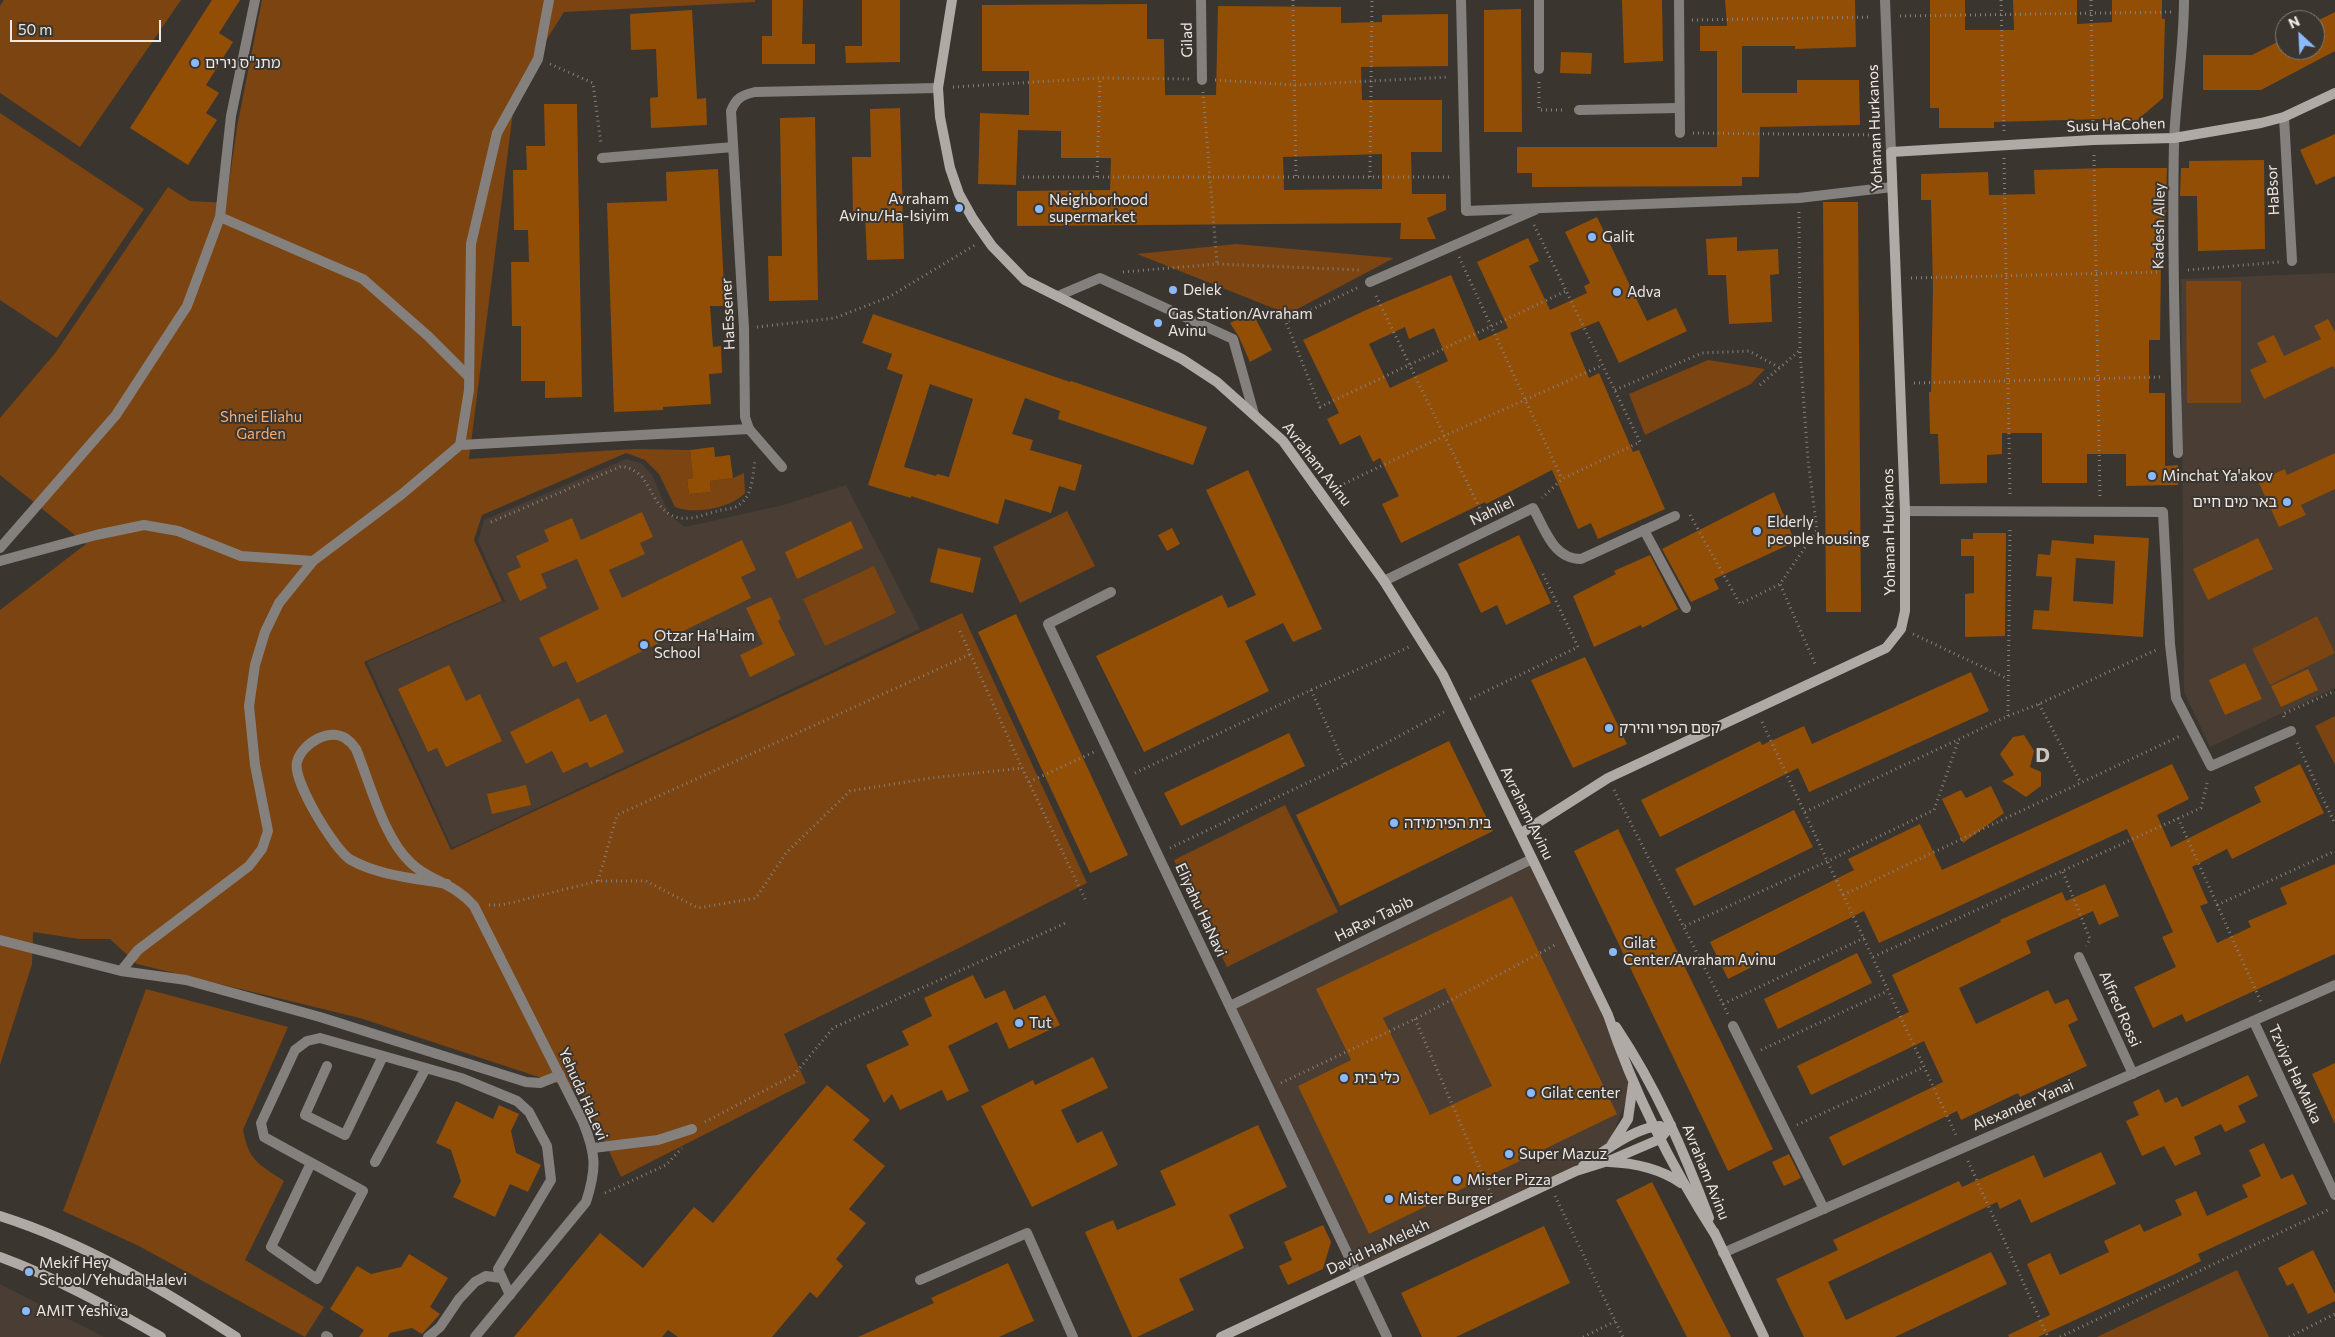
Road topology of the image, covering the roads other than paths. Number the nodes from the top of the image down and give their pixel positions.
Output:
1 (255, 0) edge
2 (549, 0) edge
3 (952, 0) edge
4 (1201, 0) edge
5 (1461, 0) edge
6 (1539, 0) edge
7 (1679, 0) edge
8 (1885, 0) edge
9 (2184, 0) edge
10 (1539, 69) road end
11 (1202, 80) road end
12 (938, 88) junction
13 (2335, 93) edge
14 (1678, 108) junction
15 (1579, 110) road end
16 (2284, 117) junction
17 (1680, 133) road end
18 (2174, 138) junction
19 (733, 147) junction
20 (1891, 152) junction
21 (602, 158) road end
22 (1892, 187) junction
23 (1541, 208) junction
24 (220, 217) junction
25 (2292, 261) road end
26 (1370, 282) road end
27 (1058, 296) junction
28 (469, 376) junction
29 (1254, 414) junction
30 (748, 429) junction
31 (460, 445) junction
32 (2178, 453) dead end
33 (782, 467) dead end
34 (1905, 511) junction
35 (1675, 516) dead end
36 (1644, 530) junction
37 (0, 548) edge
38 (0, 561) edge
39 (313, 561) junction
40 (1384, 581) junction
41 (1111, 592) dead end
42 (1686, 608) dead end
43 (2291, 731) road end
44 (1520, 834) junction
45 (1532, 859) junction
46 (447, 884) junction
47 (0, 940) edge
48 (2079, 957) road end
49 (121, 971) junction
50 (2335, 985) edge
51 (1230, 1006) junction
52 (1608, 1015) junction
53 (2254, 1022) junction
54 (1733, 1026) road end
55 (383, 1056) junction
56 (327, 1066) dead end
57 (426, 1068) junction
58 (2133, 1074) junction
59 (560, 1075) junction
60 (1633, 1083) junction
61 (1671, 1125) junction
62 (1654, 1126) junction
63 (692, 1129) road end
64 (1660, 1139) junction
65 (592, 1148) junction
66 (1607, 1150) junction
67 (374, 1162) dead end
68 (1603, 1162) junction
69 (311, 1163) junction
70 (1576, 1171) junction
71 (1684, 1185) junction
72 (2335, 1194) edge
73 (1824, 1209) junction
74 (0, 1216) edge
75 (1716, 1236) junction
76 (1723, 1253) junction
77 (0, 1258) edge
78 (1357, 1273) junction
79 (501, 1278) junction
80 (920, 1280) dead end
81 (510, 1295) junction
82 (160, 1337) edge
83 (236, 1337) edge
84 (428, 1337) edge
85 (475, 1337) edge
86 (1073, 1337) edge
87 (1221, 1337) edge
88 (1387, 1337) edge
89 (1764, 1337) edge

1 - 24 street
2 - 28 street
3 - 12 street, Avraham Avinu
4 - 11 street, Gilad
5 - 23 street
6 - 10 street
7 - 14 street
8 - 20 street, Yohanan Hurkanos
9 - 18 street, Kadesh Alley
12 - 19 street, HaEssener
12 - 27 street, Avraham Avinu
13 - 16 street, Susu HaCohen
14 - 15 street
14 - 17 street
16 - 18 street, Susu HaCohen
16 - 25 street, HaBsor
18 - 20 street, Susu HaCohen
18 - 32 street, Kadesh Alley
19 - 21 street
19 - 30 street, HaEssener
20 - 22 street, Yohanan Hurkanos
22 - 23 street
22 - 34 street, Yohanan Hurkanos
23 - 26 street
24 - 28 street
24 - 37 street
27 - 29 street, Avraham Avinu
27 - 29 street
28 - 31 street
29 - 40 street, Avraham Avinu
30 - 31 street
30 - 33 street
31 - 39 street
34 - 43 street
34 - 44 street, Yohanan Hurkanos
35 - 36 street, Nahliel
36 - 40 street, Nahliel
36 - 42 street
38 - 39 street
39 - 49 street
40 - 44 street, Avraham Avinu
41 - 51 street, Eliyahu HaNavi
44 - 45 street, Avraham Avinu
45 - 51 street, HaRav Tabib
45 - 52 street, Avraham Avinu
46 - 46 street, Yehuda HaLevi
46 - 59 street, Yehuda HaLevi
47 - 49 street
48 - 58 street, Alfred Rossi
49 - 59 street
50 - 53 street, Alexander Yanai
51 - 78 street, Eliyahu HaNavi
52 - 60 street, Avraham Avinu
52 - 61 street, Avraham Avinu
53 - 58 street, Alexander Yanai
53 - 72 street, Tzviya HaMalka
54 - 73 street
55 - 56 street
55 - 57 street
55 - 69 street
57 - 67 street
57 - 79 street
58 - 73 street, Alexander Yanai
59 - 65 street, Yehuda HaLevi
60 - 62 street, Avraham Avinu
60 - 66 street
61 - 62 street, David HaMelekh
61 - 64 street, David HaMelekh
61 - 75 street, Avraham Avinu
62 - 64 street, Avraham Avinu
62 - 66 street, David HaMelekh
63 - 65 street
64 - 68 street, David HaMelekh
64 - 71 street, Avraham Avinu
65 - 81 street, Yehuda HaLevi
66 - 70 street, David HaMelekh
68 - 70 street, David HaMelekh
68 - 71 street
69 - 69 street
70 - 78 street, David HaMelekh
71 - 75 street, Avraham Avinu
73 - 76 street, Alexander Yanai
74 - 83 street
75 - 76 street, Avraham Avinu
76 - 89 street, Avraham Avinu
77 - 82 street
78 - 87 street, David HaMelekh
78 - 88 street, Eliyahu HaNavi
79 - 81 street
79 - 84 street
80 - 86 street
81 - 85 street, Yehuda HaLevi

